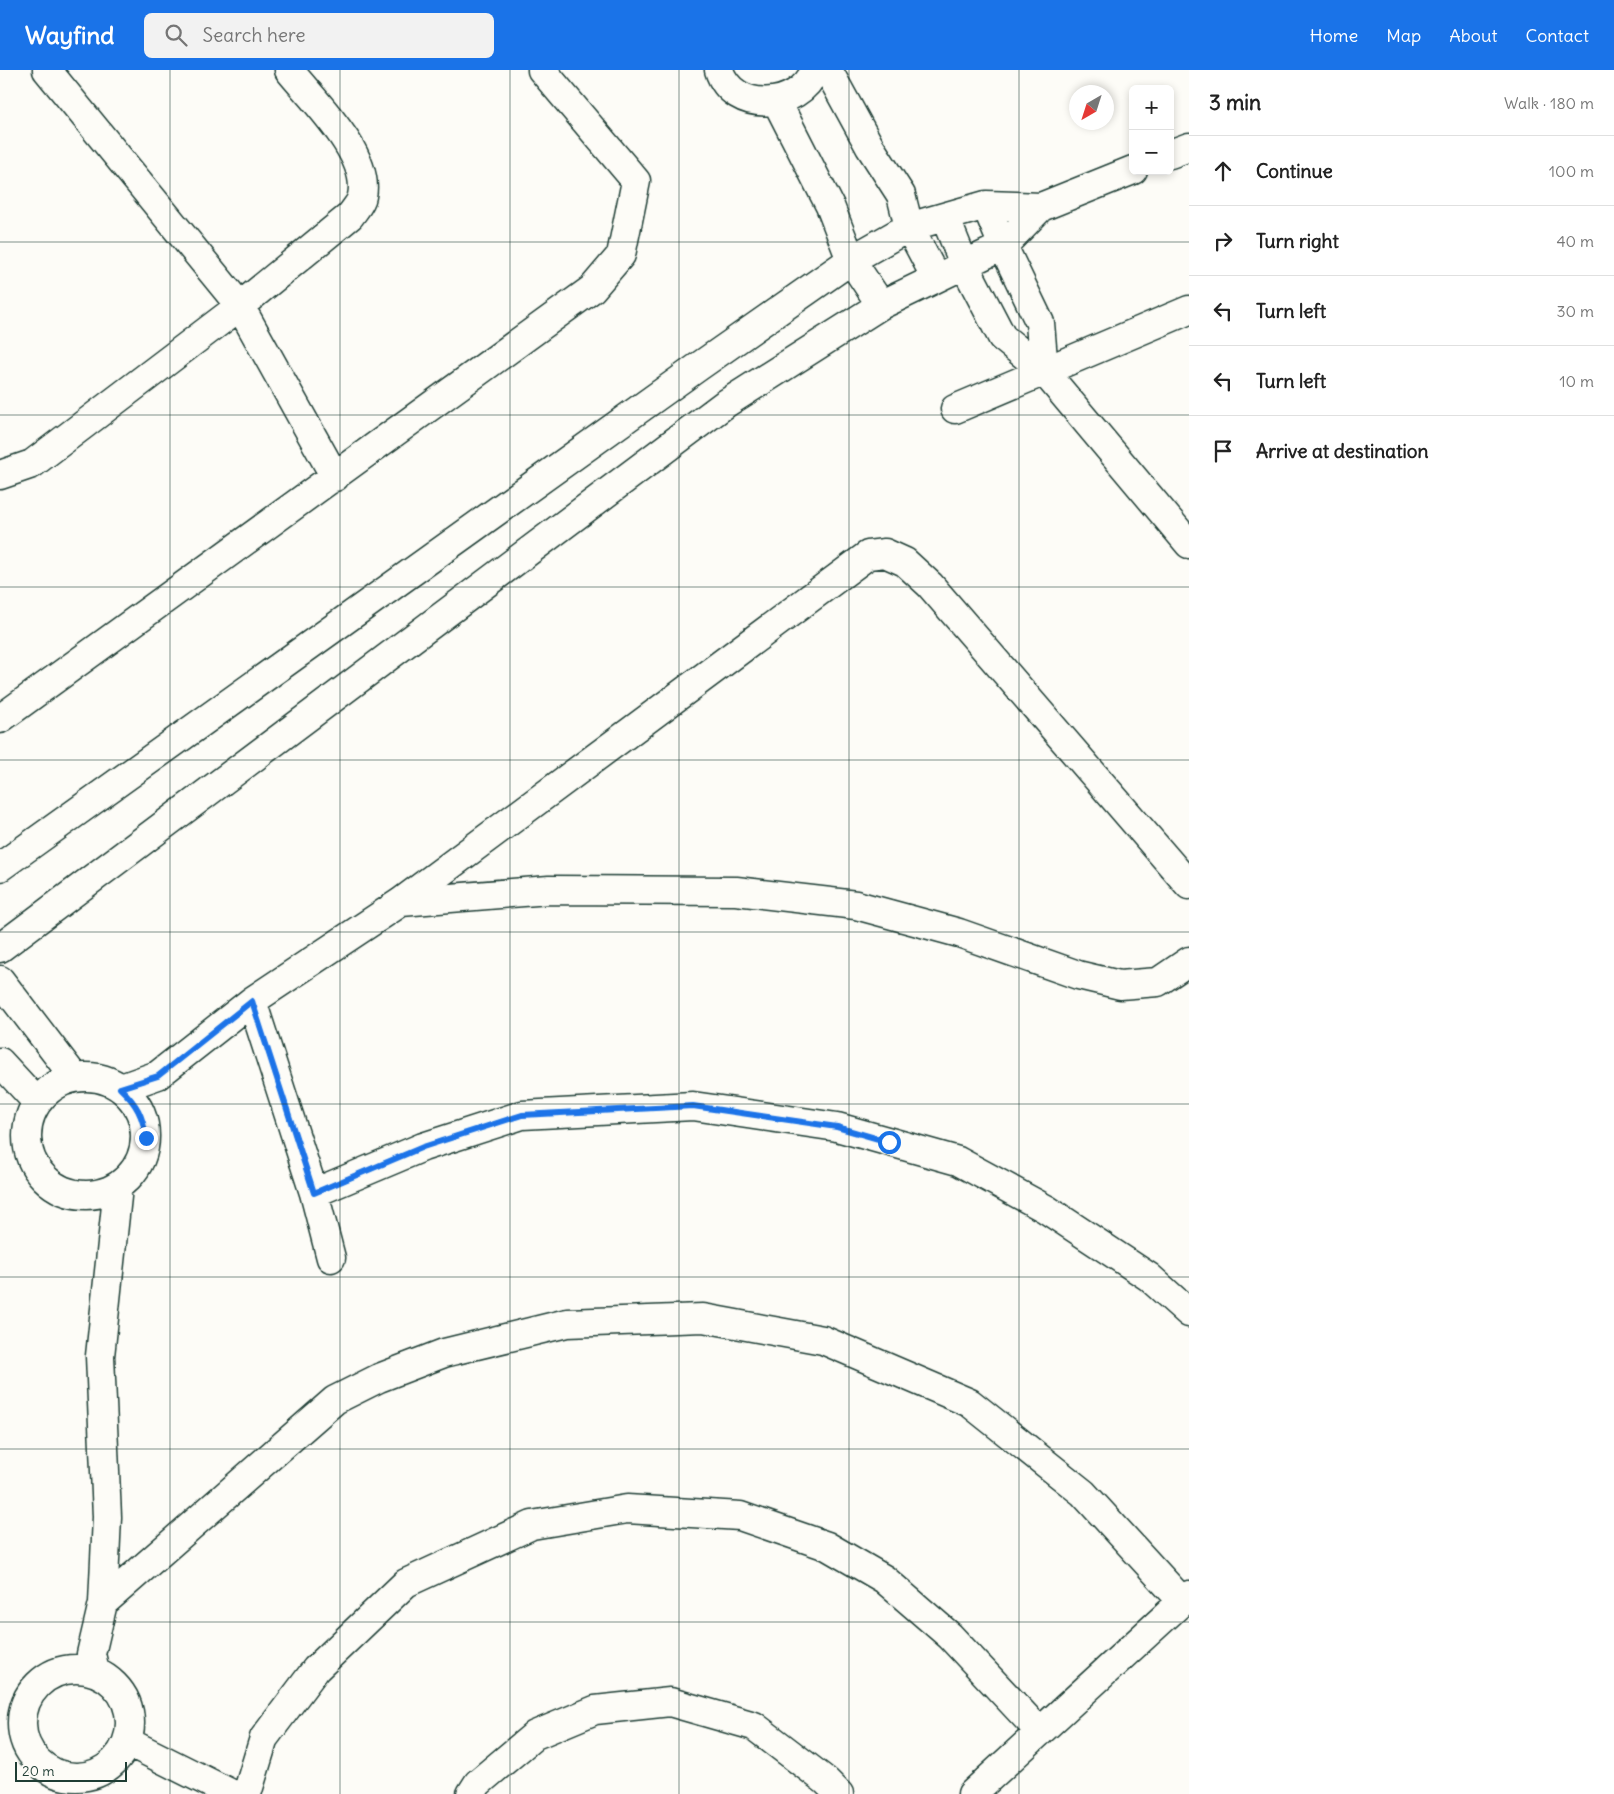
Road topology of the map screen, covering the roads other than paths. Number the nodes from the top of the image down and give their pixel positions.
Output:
1 (47, 70) edge
2 (288, 70) edge
3 (542, 70) edge
4 (718, 70) edge
5 (815, 70) edge
6 (828, 70) edge
7 (777, 102) junction
8 (1189, 147) edge
9 (1174, 153) edge
10 (1129, 172) edge
11 (986, 205) junction
12 (1041, 206) junction
13 (945, 217) junction
14 (909, 227) junction
15 (1002, 246) junction
16 (851, 260) junction
17 (964, 264) junction
18 (936, 278) junction
19 (881, 304) junction
20 (240, 306) junction
21 (1189, 310) edge
22 (1044, 371) junction
23 (954, 409) dead end
24 (0, 475) edge
25 (334, 477) junction
26 (1178, 513) edge
27 (1189, 544) edge
28 (0, 719) edge
29 (0, 867) edge
30 (1189, 885) edge
31 (401, 902) junction
32 (0, 948) edge
33 (1189, 960) edge
34 (0, 980) edge
35 (252, 1001) junction
36 (0, 1062) edge
37 (75, 1078) junction
38 (120, 1088) junction
39 (37, 1102) junction
40 (118, 1187) junction
41 (314, 1193) junction
42 (331, 1258) dead end
43 (1189, 1313) edge
44 (1186, 1598) edge
45 (102, 1603) junction
46 (94, 1671) junction
47 (1040, 1732) junction
48 (128, 1742) junction
49 (55, 1785) edge
50 (232, 1794) edge
51 (247, 1794) edge
52 (471, 1794) edge
53 (839, 1794) edge
54 (972, 1794) edge

1 - 20 street
2 - 20 street
3 - 25 street
4 - 7 street
5 - 7 street
6 - 14 street
7 - 16 street
8 - 9 street
10 - 12 street
11 - 12 street
11 - 13 street
11 - 15 street
12 - 15 street
13 - 14 street
13 - 17 street
14 - 16 street
14 - 18 street
15 - 17 street
15 - 22 street
16 - 19 street
16 - 29 street
17 - 18 street
17 - 22 street
18 - 19 street
19 - 32 street
20 - 24 street
20 - 25 street
21 - 22 street
22 - 23 street
22 - 26 street
25 - 28 street
26 - 27 street
30 - 31 street
31 - 33 street
31 - 35 street
34 - 37 street
35 - 38 street
35 - 41 street
36 - 39 street
37 - 38 street
37 - 39 street
38 - 40 street
39 - 40 street
40 - 45 street
41 - 42 street
41 - 43 street
44 - 45 street
44 - 47 street
45 - 46 street
46 - 48 street
46 - 49 street
47 - 51 street
47 - 54 street
48 - 49 street
48 - 50 street
52 - 53 street

